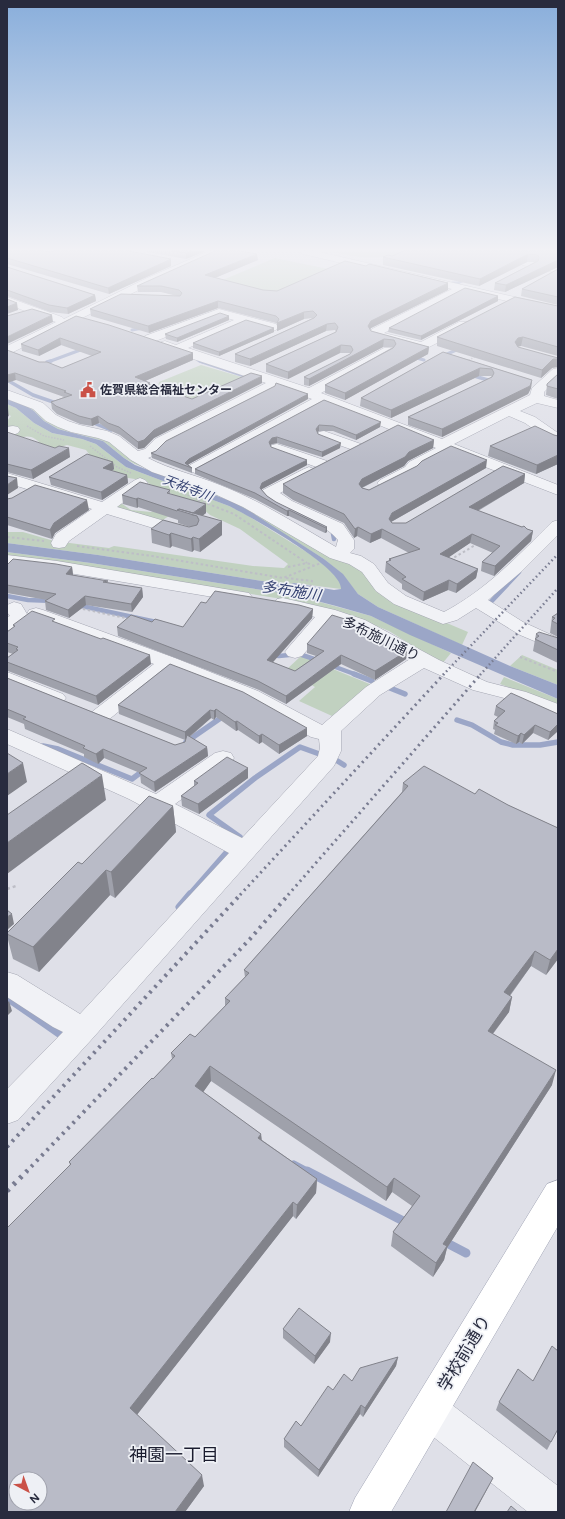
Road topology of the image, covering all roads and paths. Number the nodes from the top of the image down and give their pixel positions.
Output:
1 (67, 322) edge
2 (189, 322) edge
3 (239, 322) edge
4 (252, 322) edge
5 (396, 322) edge
6 (470, 322) edge
7 (275, 333) edge
8 (423, 346) junction
9 (176, 349) junction
10 (7, 351) edge
11 (388, 351) edge
12 (478, 355) edge
13 (232, 357) dead end
14 (26, 358) edge
15 (466, 362) joint
16 (218, 363) junction
17 (264, 367) dead end
18 (558, 372) edge
19 (250, 374) junction
20 (302, 379) dead end
21 (529, 380) edge
22 (543, 384) junction
23 (270, 386) dead end
24 (289, 386) junction
25 (7, 394) edge
26 (316, 395) junction
27 (535, 398) junction
28 (359, 399) dead end
29 (558, 404) edge
30 (346, 407) junction
31 (508, 411) junction
32 (399, 423) junction
33 (324, 435) edge
34 (558, 440) edge
35 (447, 446) junction
36 (356, 447) junction
37 (277, 448) edge
38 (297, 455) junction
39 (136, 457) junction
40 (283, 462) edge
41 (322, 464) junction
42 (502, 467) junction
43 (195, 468) edge
44 (52, 476) edge
45 (7, 478) edge
46 (481, 479) edge
47 (140, 483) edge
48 (555, 483) edge
49 (374, 488) edge
50 (27, 491) junction
51 (105, 508) junction
52 (558, 525) edge
53 (190, 534) edge
54 (479, 542) edge
55 (59, 543) dead end
56 (336, 554) junction
57 (152, 556) dead end
58 (7, 560) edge
59 (447, 562) edge
60 (288, 567) dead end
61 (283, 578) junction
62 (312, 580) dead end
63 (477, 600) junction
64 (73, 607) edge
65 (328, 614) junction
66 (19, 616) edge
67 (134, 620) edge
68 (558, 645) edge
69 (295, 652) dead end
70 (520, 657) dead end
71 (424, 659) junction
72 (168, 662) junction
73 (558, 672) edge
74 (7, 678) edge
75 (85, 710) junction
76 (558, 712) edge
77 (120, 724) edge
78 (7, 736) edge
79 (328, 750) junction
80 (223, 758) edge
81 (157, 805) junction
82 (237, 846) junction
83 (16, 886) dead end
84 (7, 889) edge
85 (7, 983) edge
86 (74, 1025) junction
87 (7, 1110) edge
88 (558, 1194) edge
89 (430, 1411) junction
90 (558, 1511) edge
91 (369, 1512) edge

1 - 10 street
2 - 9 street
3 - 9 street
4 - 7 street
5 - 8 street
6 - 8 street
8 - 15 street
9 - 16 street
10 - 14 street
11 - 26 street
12 - 15 path
13 - 16 street
16 - 19 street
17 - 19 street
18 - 22 street
19 - 24 street
20 - 24 street
21 - 22 street
22 - 27 street
23 - 39 street
24 - 26 street
25 - 39 street
26 - 30 street
26 - 43 street
27 - 29 street
27 - 31 street
28 - 30 street
30 - 32 street
31 - 34 street
31 - 35 street
32 - 35 street
32 - 36 street
33 - 36 street
35 - 42 street
35 - 49 street
36 - 41 street
37 - 38 street
38 - 40 street
38 - 41 street
39 - 56 street
41 - 56 street
42 - 46 street
42 - 48 street
44 - 50 street
45 - 50 street
47 - 51 street
50 - 51 street
51 - 53 street
51 - 55 street
52 - 63 street
54 - 59 path
56 - 63 street
57 - 61 path
58 - 65 street, 多布施川通り
60 - 61 path
61 - 62 path
63 - 68 street
64 - 67 path
65 - 69 street
65 - 71 street, 多布施川通り
66 - 72 street
70 - 73 path
71 - 76 street, 多布施川通り
71 - 79 street
72 - 75 street
72 - 79 street
74 - 75 street
75 - 77 street
78 - 81 street
79 - 82 street
80 - 81 street
81 - 82 street
82 - 86 street
83 - 84 path
85 - 86 street
86 - 87 street
88 - 89 main road, 学校前通り
89 - 90 street
89 - 91 main road, 学校前通り

